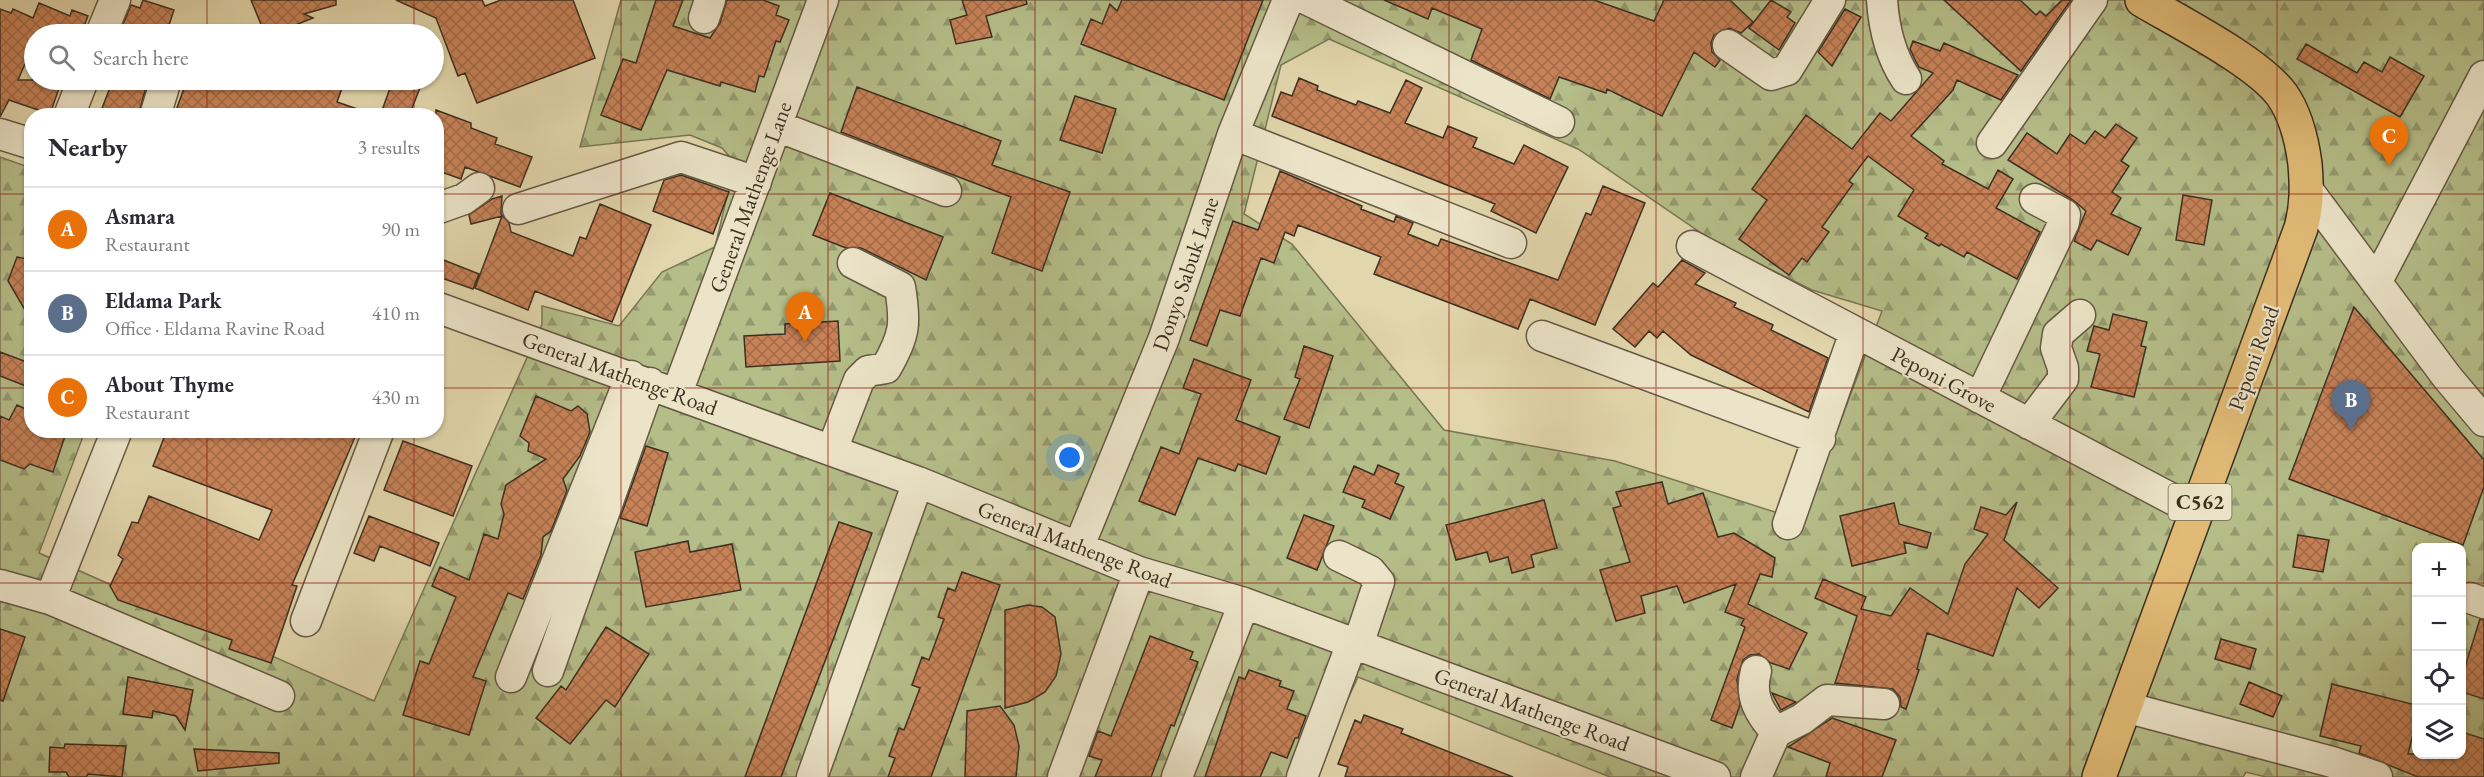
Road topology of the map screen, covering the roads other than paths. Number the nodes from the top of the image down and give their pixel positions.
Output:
1 (115, 0) edge
2 (823, 0) edge
3 (1288, 0) edge
4 (1308, 0) edge
5 (1830, 0) edge
6 (1882, 0) edge
7 (2092, 0) edge
8 (2142, 0) edge
9 (105, 24) edge
10 (1728, 45) dead end
11 (2484, 76) edge
12 (1906, 79) dead end
13 (79, 90) edge
14 (163, 90) edge
15 (72, 108) edge
16 (157, 108) edge
17 (1559, 122) dead end
18 (777, 126) junction
19 (0, 134) edge
20 (1233, 134) junction
21 (24, 142) edge
22 (1992, 143) dead end
23 (756, 182) junction
24 (479, 188) dead end
25 (2307, 189) junction
26 (946, 191) dead end
27 (2035, 199) dead end
28 (444, 206) edge
29 (518, 209) dead end
30 (2301, 228) junction
31 (1511, 243) dead end
32 (1692, 246) dead end
33 (2349, 247) junction
34 (853, 263) dead end
35 (2377, 281) junction
36 (444, 310) edge
37 (2080, 315) dead end
38 (1855, 332) junction
39 (1542, 336) dead end
40 (631, 376) junction
41 (677, 393) junction
42 (1980, 398) junction
43 (593, 419) dead end
44 (2484, 421) edge
45 (2030, 424) junction
46 (114, 438) edge
47 (376, 438) edge
48 (1820, 439) junction
49 (832, 450) junction
50 (918, 482) junction
51 (2196, 512) junction
52 (1788, 524) dead end
53 (1079, 546) junction
54 (1339, 556) dead end
55 (1139, 573) junction
56 (0, 585) edge
57 (50, 599) junction
58 (1244, 603) junction
59 (306, 621) dead end
60 (1355, 644) junction
61 (548, 671) dead end
62 (1756, 671) dead end
63 (511, 677) dead end
64 (279, 696) dead end
65 (1884, 704) dead end
66 (2125, 707) junction
67 (1776, 732) junction
68 (812, 777) edge
69 (1063, 777) edge
70 (1177, 777) edge
71 (1302, 777) edge
72 (1715, 777) edge
73 (1756, 777) edge
74 (2099, 777) edge
75 (2377, 777) edge

1 - 9 street
2 - 18 street, General Mathenge Lane
3 - 20 street, Donyo Sabuk Lane
4 - 17 street
5 - 10 street
6 - 12 street
7 - 22 street
8 - 25 main road, Peponi Road / C562
11 - 35 street
13 - 15 street
14 - 16 street
18 - 23 street, General Mathenge Lane
18 - 26 street
19 - 21 street
20 - 31 street
20 - 53 street, Donyo Sabuk Lane
23 - 29 street
23 - 41 street, General Mathenge Lane
24 - 28 street
25 - 30 main road, Peponi Road / C562
25 - 33 street
27 - 42 street
30 - 33 street
30 - 51 main road, Peponi Road / C562
32 - 38 street, Peponi Grove
33 - 35 street
34 - 49 street
35 - 44 street
36 - 40 street, General Mathenge Road
37 - 45 street
38 - 42 street, Peponi Grove
38 - 48 street
39 - 48 street
40 - 41 street, General Mathenge Road
40 - 43 street
40 - 61 street
40 - 63 street
41 - 49 street, General Mathenge Road
42 - 45 street, Peponi Grove
45 - 51 street, Peponi Grove
46 - 57 street
47 - 59 street
48 - 52 street
49 - 50 street, General Mathenge Road
50 - 53 street, General Mathenge Road
50 - 68 street
51 - 66 main road, Peponi Road / C562
53 - 55 street, General Mathenge Road
54 - 60 street
55 - 58 street, General Mathenge Road
55 - 69 street
56 - 57 street
57 - 64 street
58 - 60 street, General Mathenge Road
58 - 70 street
60 - 71 street
60 - 72 street, General Mathenge Road
62 - 67 street
65 - 67 street
66 - 74 main road, Peponi Road / C562
66 - 75 street
67 - 73 street

